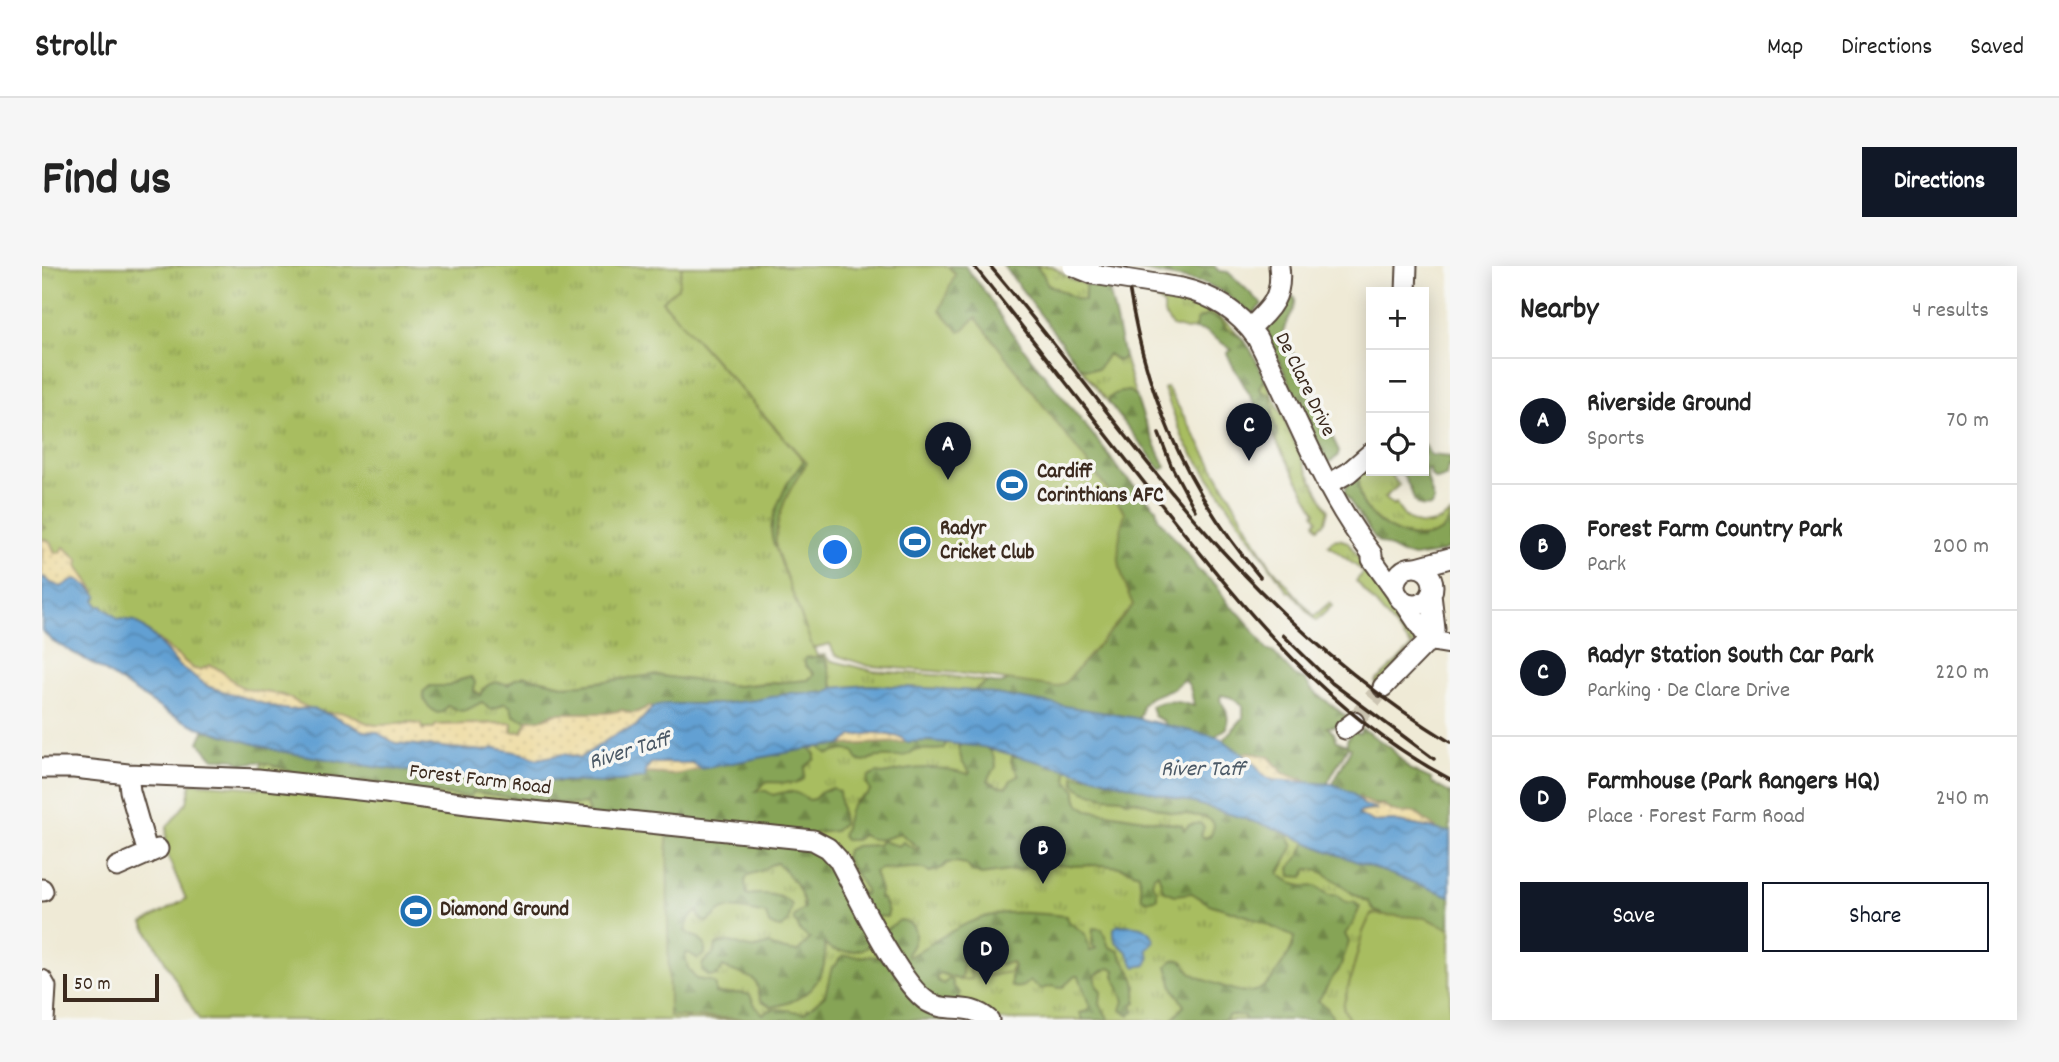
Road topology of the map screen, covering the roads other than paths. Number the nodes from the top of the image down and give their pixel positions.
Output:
1 (1073, 266) edge
2 (1279, 266) edge
3 (1407, 266) edge
4 (1406, 287) edge
5 (1250, 328) junction
6 (1366, 457) edge
7 (1327, 485) junction
8 (1372, 554) junction
9 (1450, 558) edge
10 (1415, 567) junction
11 (1450, 567) edge
12 (1432, 593) junction
13 (1402, 600) junction
14 (1438, 641) edge
15 (1383, 687) tunnel mouth
16 (42, 768) edge
17 (128, 774) junction
18 (117, 867) dead end
19 (42, 980) edge
20 (44, 1020) edge
21 (989, 1020) edge

1 - 5 street, De Clare Drive, bridge
2 - 5 street
3 - 4 street
5 - 7 street, De Clare Drive
6 - 7 street
7 - 8 street, De Clare Drive
8 - 10 street
8 - 13 street, De Clare Drive
9 - 10 street
10 - 12 street
10 - 13 street
11 - 12 street
12 - 13 street
12 - 14 street
13 - 14 street, De Clare Drive
14 - 15 street
16 - 17 street, Forest Farm Road
17 - 18 street
17 - 21 street, Forest Farm Road
19 - 20 street

